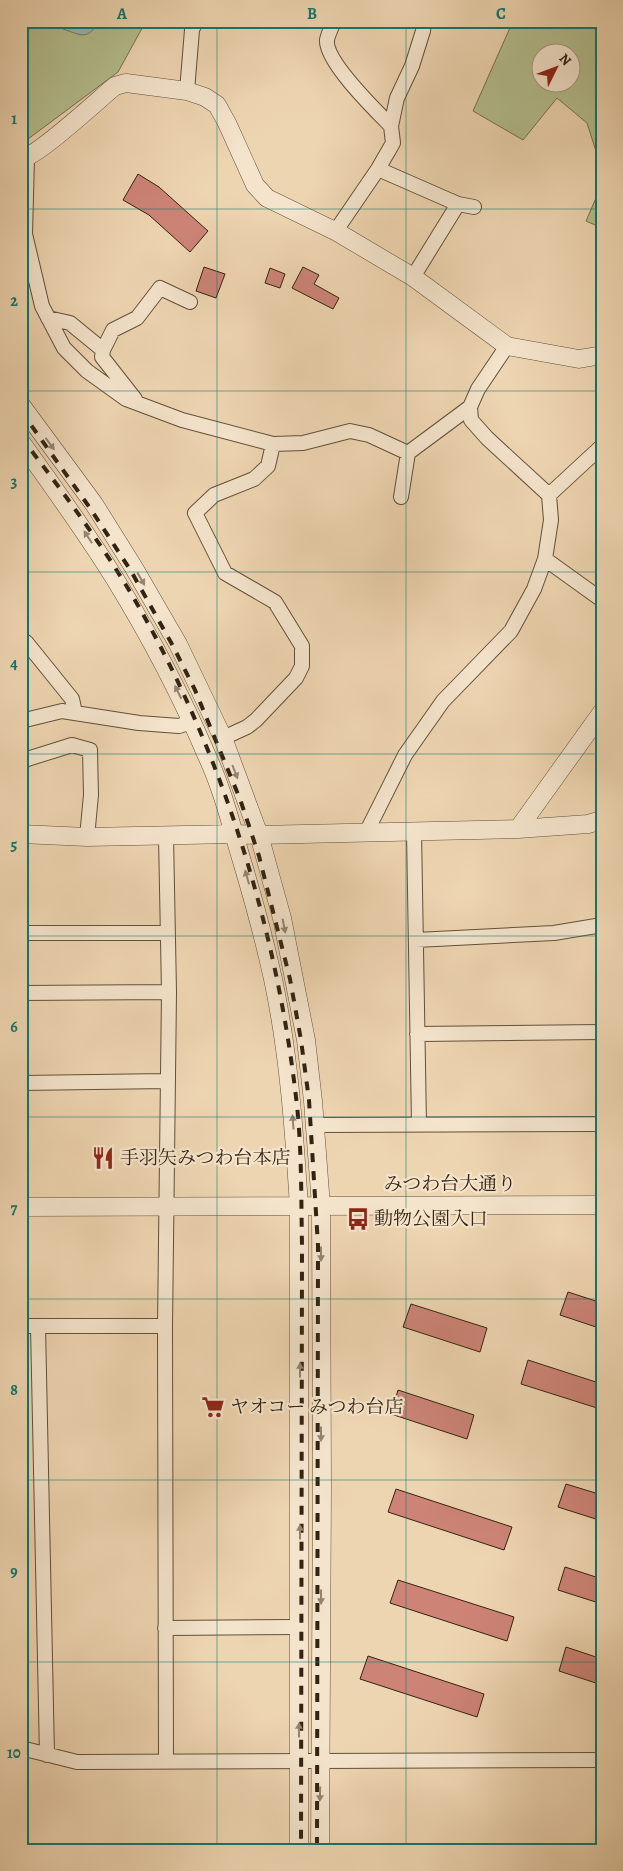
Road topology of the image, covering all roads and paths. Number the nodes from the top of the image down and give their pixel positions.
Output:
1 (196, 21) edge
2 (334, 21) edge
3 (424, 21) edge
4 (187, 91) junction
5 (391, 126) junction
6 (24, 158) edge
7 (378, 169) junction
8 (458, 204) junction
9 (474, 207) dead end
10 (337, 232) junction
11 (413, 277) junction
12 (190, 302) dead end
13 (48, 318) junction
14 (507, 346) junction
15 (103, 350) junction
16 (602, 355) edge
17 (138, 404) junction
18 (21, 405) edge
19 (470, 407) junction
20 (21, 442) edge
21 (273, 444) junction
22 (602, 446) edge
23 (408, 453) junction
24 (549, 495) junction
25 (400, 497) dead end
26 (545, 559) junction
27 (602, 600) edge
28 (21, 644) edge
29 (602, 712) edge
30 (75, 713) junction
31 (21, 721) edge
32 (192, 722) junction
33 (223, 738) junction
34 (21, 762) edge
35 (602, 820) edge
36 (518, 829) junction
37 (414, 832) junction
38 (366, 833) junction
39 (21, 834) edge
40 (234, 834) junction
41 (259, 835) junction
42 (166, 836) junction
43 (87, 837) junction
44 (602, 926) edge
45 (21, 933) edge
46 (168, 933) junction
47 (416, 940) junction
48 (169, 992) junction
49 (21, 993) edge
50 (602, 1032) edge
51 (417, 1034) junction
52 (167, 1081) junction
53 (21, 1082) edge
54 (419, 1124) junction
55 (602, 1124) edge
56 (314, 1125) junction
57 (602, 1205) edge
58 (165, 1206) junction
59 (299, 1206) junction
60 (321, 1206) junction
61 (21, 1207) edge
62 (21, 1326) edge
63 (38, 1326) junction
64 (165, 1326) junction
65 (300, 1627) junction
66 (166, 1628) junction
67 (21, 1748) edge
68 (47, 1755) junction
69 (602, 1760) edge
70 (166, 1761) junction
71 (299, 1761) junction
72 (320, 1761) junction
73 (298, 1850) edge
74 (320, 1850) edge

1 - 4 street
2 - 5 street
3 - 5 street
4 - 6 street
4 - 10 street
5 - 7 street
6 - 13 street
7 - 8 street
7 - 10 street
8 - 9 street
8 - 11 street
10 - 11 street
11 - 14 street
12 - 15 street
13 - 15 street
13 - 17 street
14 - 16 street
14 - 19 street
15 - 17 street
17 - 21 street
18 -> 33 street
19 - 23 street
19 - 24 street
32 -> 20 street
21 - 23 street
21 - 33 street
22 - 24 street
23 - 25 street
24 - 26 street
26 - 27 street
26 - 38 street
28 - 30 street
29 - 36 street
30 - 31 street
30 - 32 street
32 - 40 street
33 -> 41 street
34 - 43 street
35 - 36 street
36 - 37 street
37 - 38 street
37 - 47 street
38 - 41 street
39 - 43 street
40 - 41 street
40 - 42 street
59 -> 40 street
41 -> 56 street
42 - 43 street
42 - 46 street
44 - 47 street
45 - 46 street
46 - 48 street
47 - 51 street
48 - 49 street
48 - 52 street
50 - 51 street
51 - 54 street
52 - 53 street
52 - 58 street
54 - 55 street
54 - 56 street
56 - 60 street
57 - 60 street, みつわ台大通り
58 - 59 street, みつわ台大通り
58 - 61 street, みつわ台大通り
58 - 64 street
59 - 60 street, みつわ台大通り
65 -> 59 street
60 -> 72 street
62 - 63 street
63 - 64 street
63 - 68 street
64 - 66 street
65 - 66 street
71 -> 65 street
66 - 70 street
67 - 68 street
68 - 70 street
69 - 72 street
70 - 71 street
71 - 72 street
71 - 73 street
72 -> 74 street

